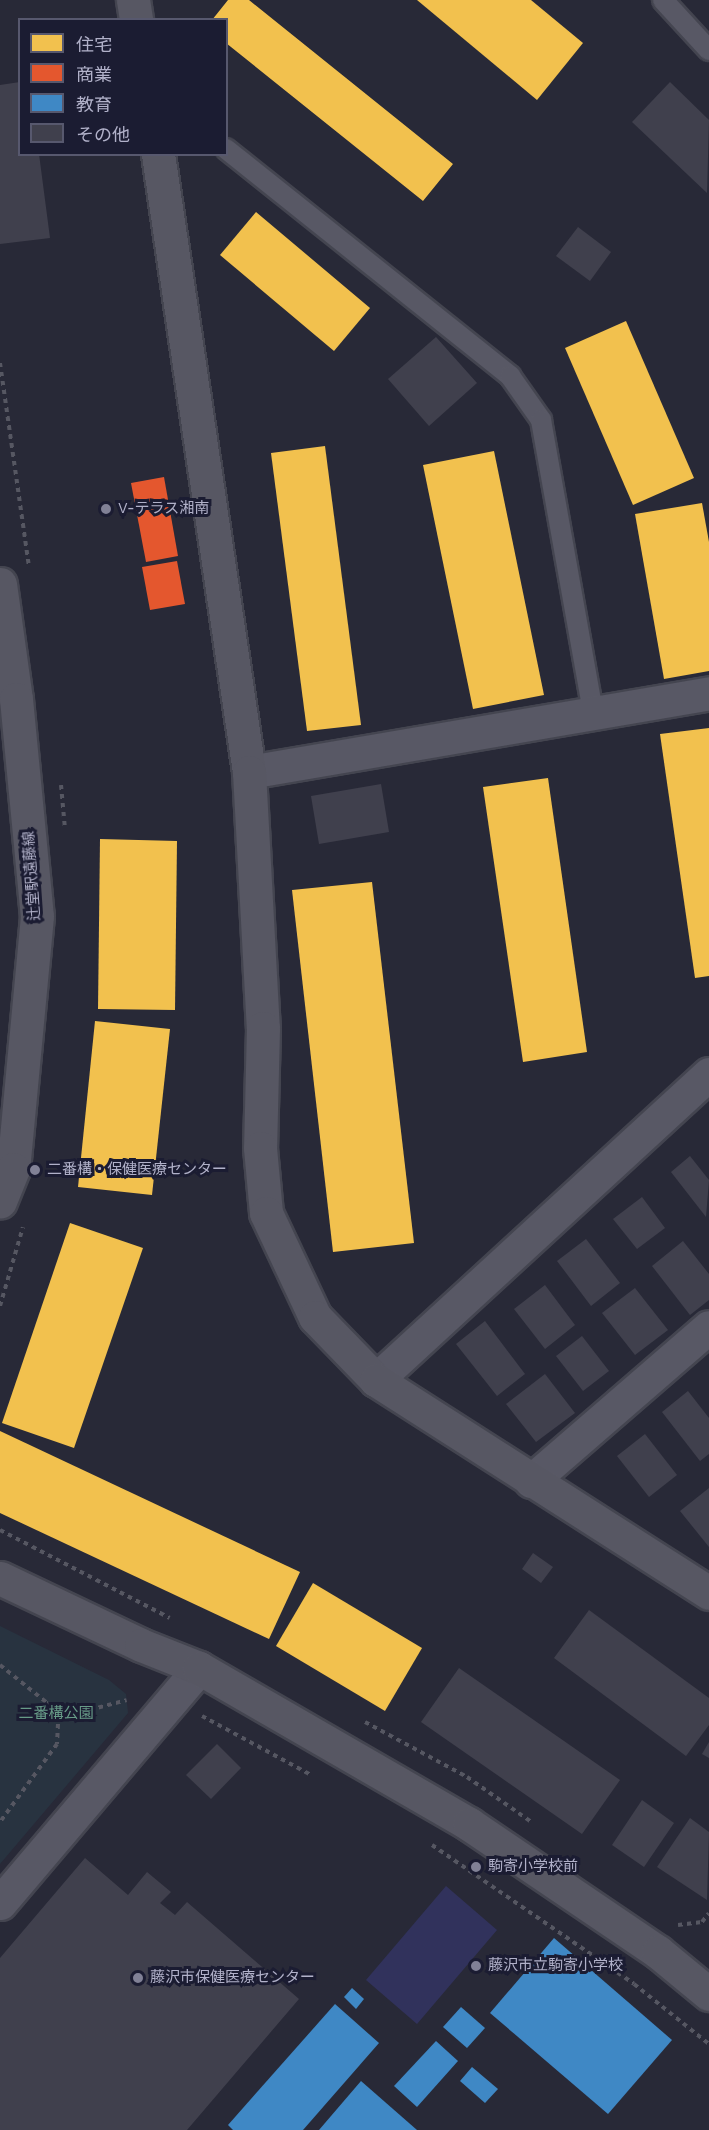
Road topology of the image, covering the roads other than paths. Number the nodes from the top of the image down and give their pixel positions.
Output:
1 (132, 0) edge
2 (663, 0) edge
3 (136, 18) edge
4 (709, 50) edge
5 (228, 151) edge
6 (164, 156) edge
7 (0, 584) edge
8 (709, 693) edge
9 (593, 713) junction
10 (249, 772) junction
11 (709, 1074) edge
12 (0, 1202) edge
13 (709, 1328) edge
14 (376, 1380) junction
15 (531, 1481) junction
16 (0, 1578) edge
17 (709, 1593) edge
18 (199, 1668) junction
19 (0, 1903) edge
20 (706, 1987) edge

1 - 3 street
2 - 4 lane
5 - 9 lane
6 - 10 street
7 - 12 street, 辻堂駅遠藤線
8 - 9 street
9 - 10 street
10 - 14 street
11 - 14 street
13 - 15 street
14 - 15 street
15 - 17 street
16 - 18 street
18 - 19 street
18 - 20 street

